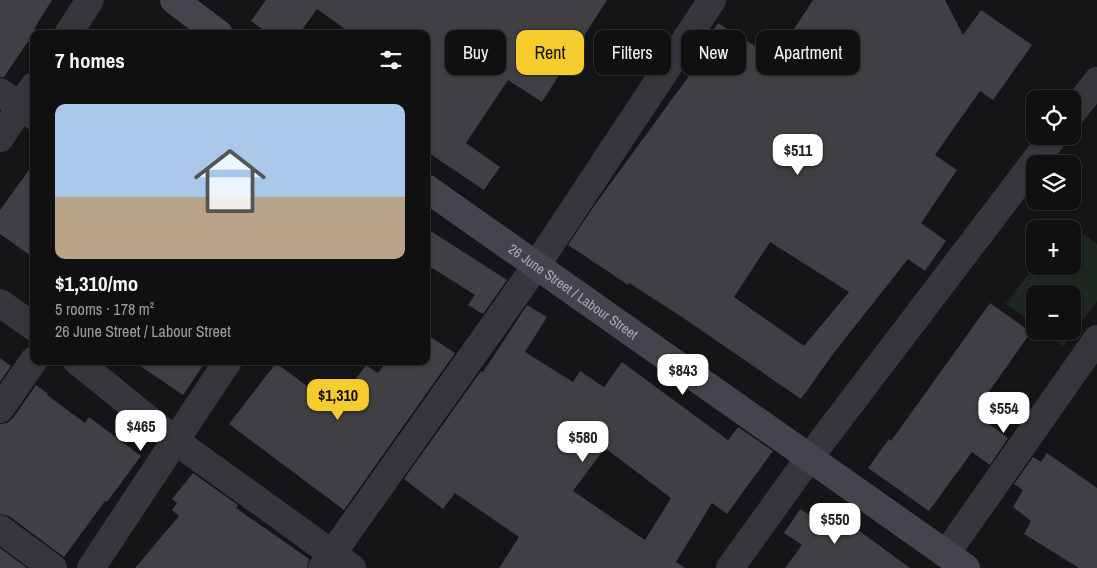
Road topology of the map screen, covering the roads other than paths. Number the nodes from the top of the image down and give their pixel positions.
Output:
1 (90, 0) edge
2 (174, 0) edge
3 (712, 0) edge
4 (71, 30) edge
5 (214, 30) edge
6 (1097, 81) edge
7 (22, 100) edge
8 (1081, 101) edge
9 (0, 138) edge
10 (1047, 145) edge
11 (430, 191) edge
12 (536, 266) junction
13 (0, 303) edge
14 (30, 324) edge
15 (1097, 339) edge
16 (31, 365) edge
17 (82, 365) edge
18 (225, 365) edge
19 (0, 409) edge
20 (174, 440) junction
21 (808, 458) junction
22 (0, 529) edge
23 (956, 561) edge
24 (335, 563) edge
25 (53, 568) edge
26 (90, 568) edge
27 (730, 568) edge

1 - 4 street
2 - 5 street
3 - 12 street
6 - 8 street
7 - 9 street
10 - 21 street
11 - 12 street, 26 June Street / Labour Street
12 - 21 street, 26 June Street / Labour Street
12 - 24 street
13 - 14 street
15 - 23 street
16 - 19 street
17 - 20 street
18 - 20 street
20 - 24 street
20 - 26 street
21 - 23 street, 26 June Street / Labour Street
21 - 27 street
22 - 25 street

